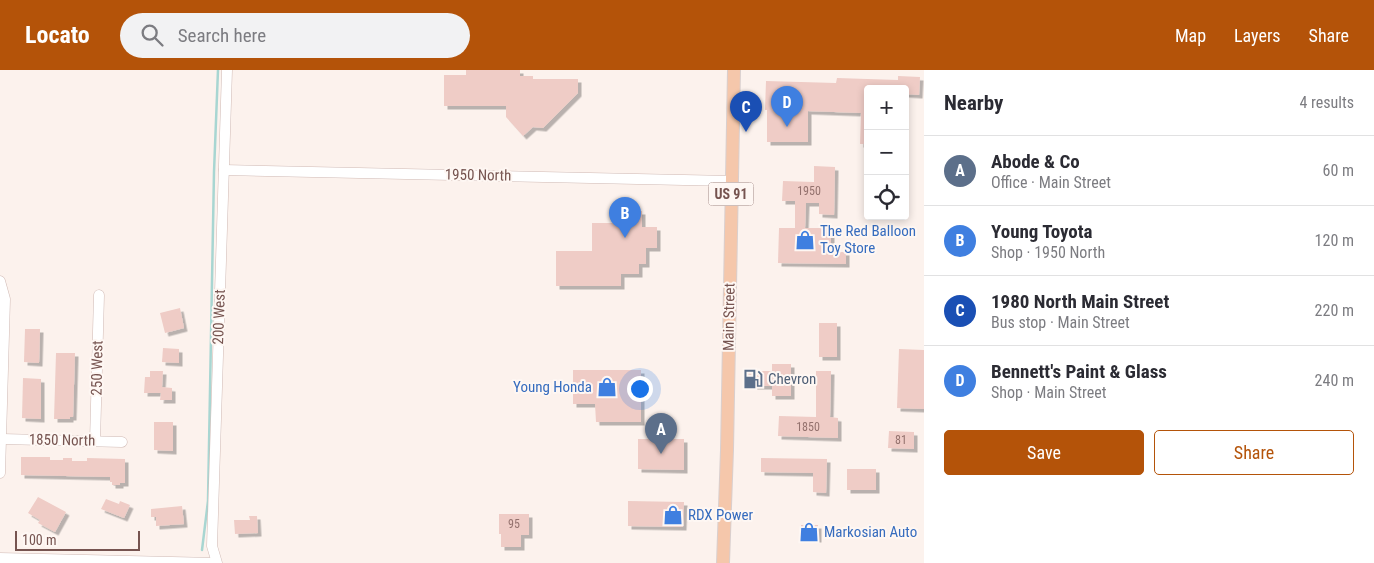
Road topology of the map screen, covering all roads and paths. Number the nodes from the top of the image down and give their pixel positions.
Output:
1 (227, 70) edge
2 (734, 70) edge
3 (224, 170) junction
4 (731, 181) junction
5 (0, 281) edge
6 (98, 295) dead end
7 (2, 439) junction
8 (95, 441) junction
9 (122, 442) dead end
10 (0, 473) edge
11 (0, 558) edge
12 (128, 562) edge
13 (216, 563) edge
14 (723, 563) edge

1 - 3 street, 200 West
2 - 4 main road, Main Street / US 91
3 - 4 street, 1950 North
3 - 13 street, 200 West
4 - 14 main road, Main Street / US 91
5 - 7 street
6 - 8 street, 250 West
7 - 8 street, 1850 North
7 - 10 street
8 - 9 street, 1850 North
11 - 12 street
12 - 13 street

